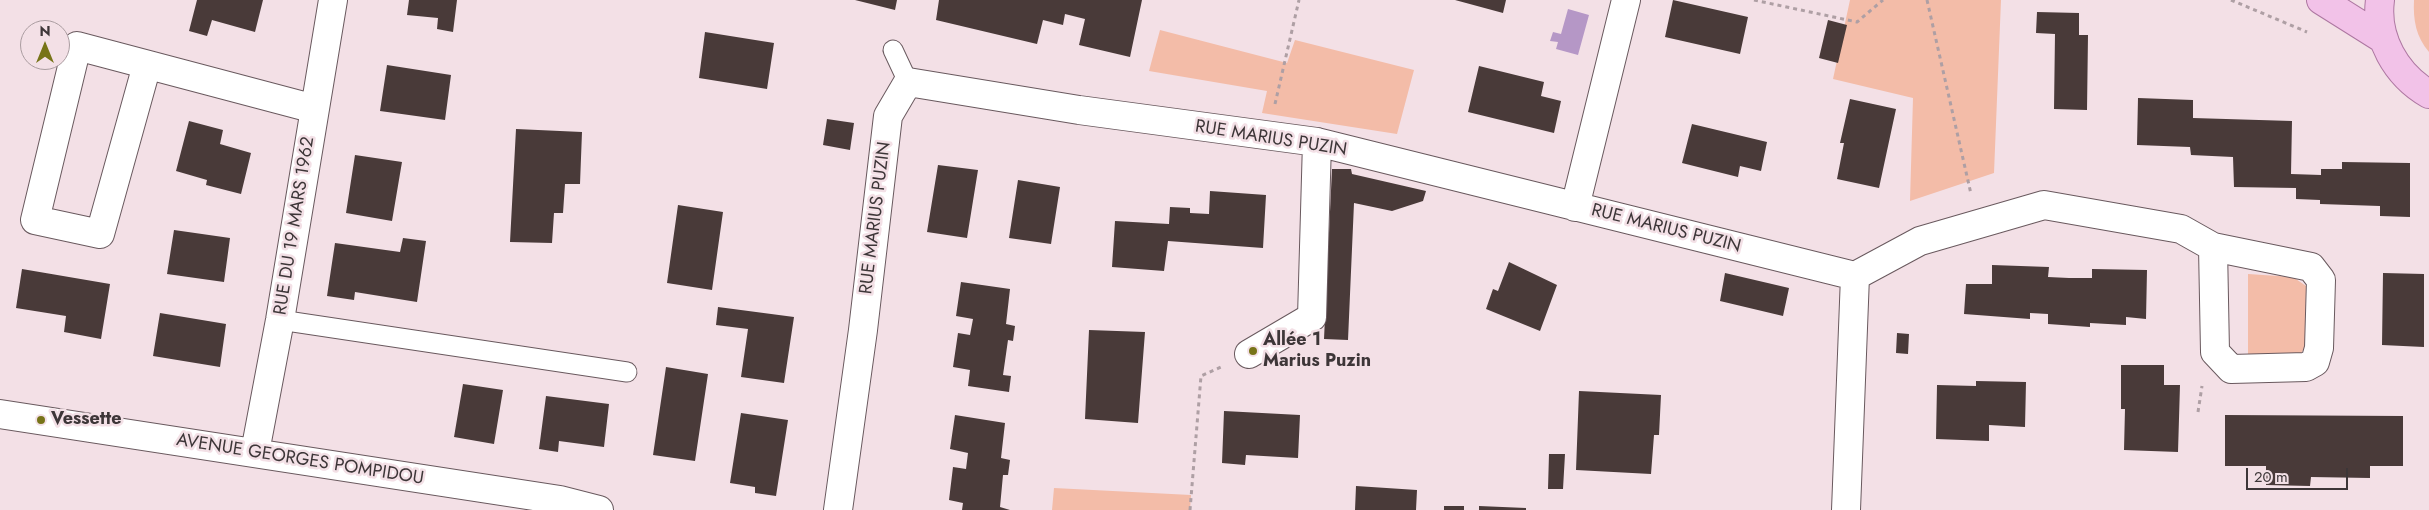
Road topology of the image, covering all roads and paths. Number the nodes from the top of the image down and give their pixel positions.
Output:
1 (333, 0) edge
2 (1299, 0) edge
3 (1626, 0) edge
4 (1754, 0) edge
5 (1883, 0) edge
6 (1928, 0) edge
7 (2231, 0) edge
8 (2321, 0) edge
9 (2380, 0) edge
10 (2307, 32) dead end
11 (2383, 39) junction
12 (893, 50) dead end
13 (147, 65) junction
14 (908, 82) junction
15 (2429, 94) edge
16 (315, 109) junction
17 (1267, 136) junction
18 (1317, 142) junction
19 (1575, 207) junction
20 (1981, 223) junction
21 (2213, 247) junction
22 (1855, 276) junction
23 (280, 320) junction
24 (1249, 354) joint
25 (626, 372) dead end
26 (0, 414) edge
27 (255, 452) junction
28 (600, 510) edge
29 (838, 510) edge
30 (1190, 510) edge
31 (1846, 510) edge

1 - 16 street, RUE DU 19 MARS 1962
2 - 17 path
3 - 19 street
4 - 5 path
6 - 20 path
7 - 10 path
8 - 11 main road
9 - 11 main road
11 - 15 main road
12 - 14 lane
13 - 13 street
13 - 16 street
14 - 17 street, RUE MARIUS PUZIN
14 - 29 street, RUE MARIUS PUZIN
16 - 23 street, RUE DU 19 MARS 1962
17 - 18 street, RUE MARIUS PUZIN
18 - 19 street, RUE MARIUS PUZIN
18 - 24 street
19 - 22 street, RUE MARIUS PUZIN
20 - 21 street
20 - 22 street
21 - 21 street
22 - 31 street
23 - 25 lane
23 - 27 street, RUE DU 19 MARS 1962
24 - 30 path
26 - 27 street, AVENUE GEORGES POMPIDOU
27 - 28 street, AVENUE GEORGES POMPIDOU

